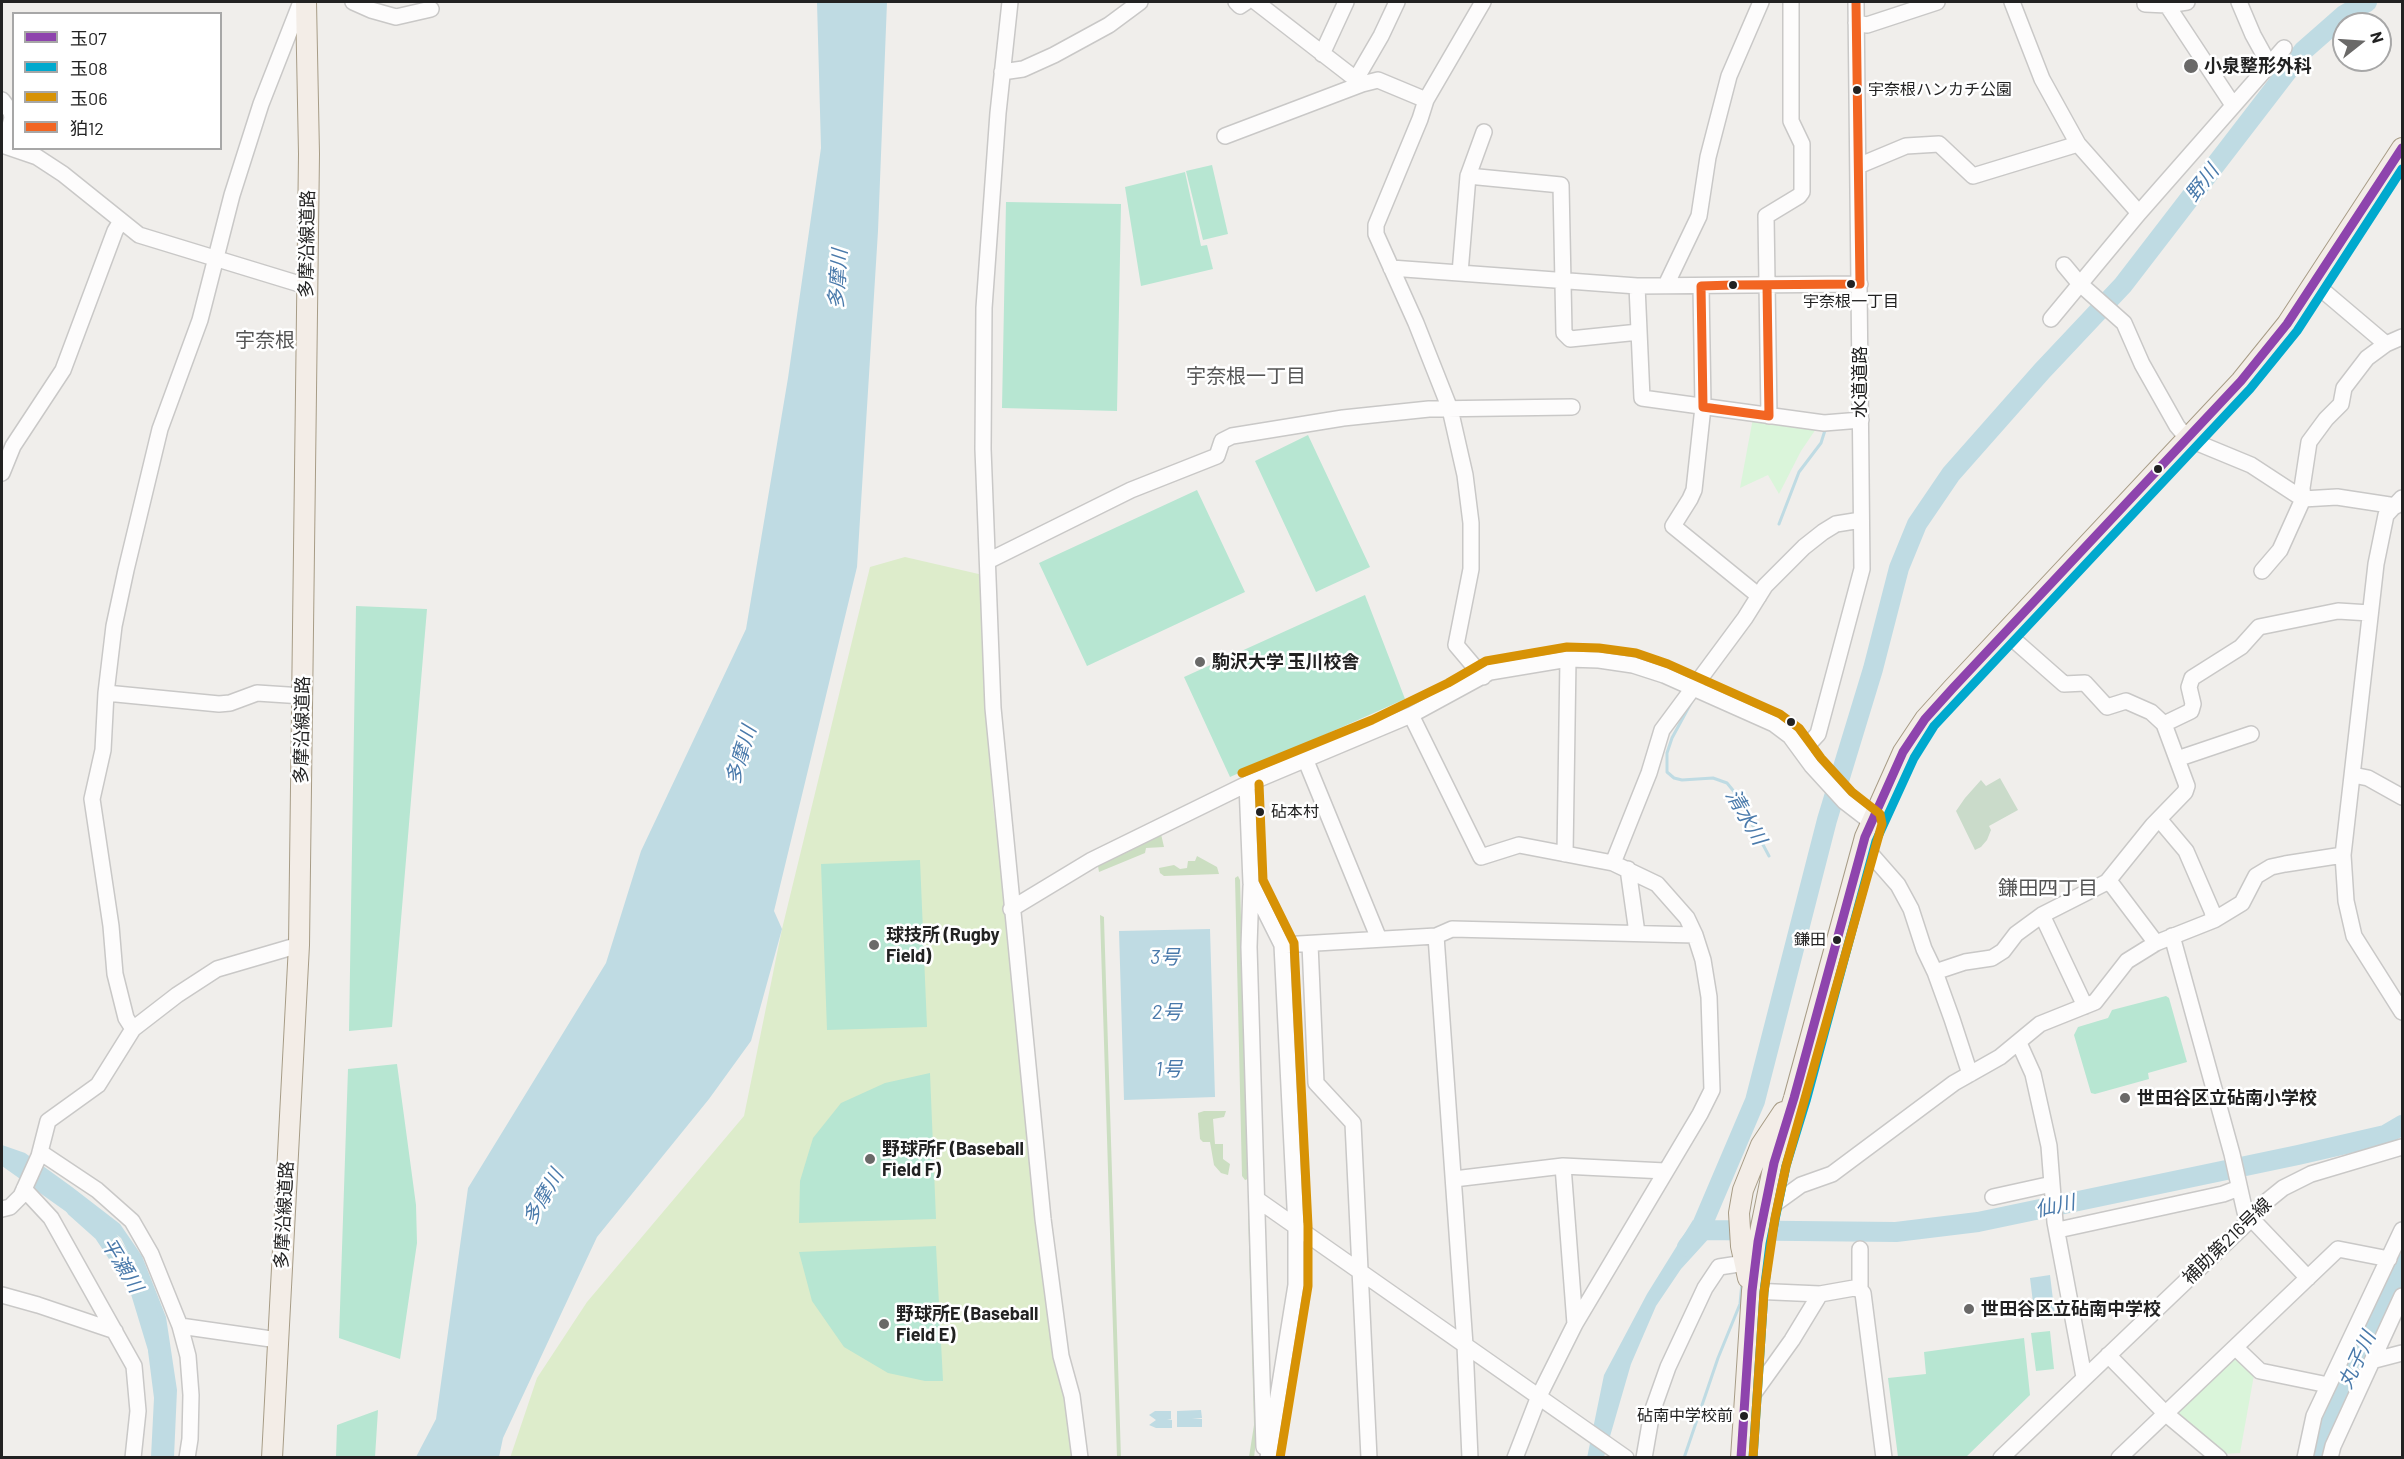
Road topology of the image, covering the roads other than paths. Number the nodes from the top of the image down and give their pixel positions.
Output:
1 (301, 2) edge
2 (306, 2) edge
3 (353, 2) edge
4 (1010, 2) edge
5 (1140, 2) edge
6 (1236, 2) edge
7 (1246, 2) edge
8 (1256, 2) edge
9 (1346, 2) edge
10 (1397, 2) edge
11 (1483, 2) edge
12 (1761, 2) edge
13 (1791, 2) edge
14 (1856, 2) edge
15 (1937, 2) edge
16 (2012, 2) edge
17 (2187, 2) edge
18 (2239, 2) edge
19 (2145, 4) dead end
20 (2168, 5) junction
21 (431, 9) dead end
22 (1856, 23) junction
23 (2284, 48) dead end
24 (1322, 54) junction
25 (2269, 64) junction
26 (1002, 72) junction
27 (1359, 82) junction
28 (2, 100) edge
29 (1426, 100) junction
30 (2232, 105) junction
31 (1484, 132) dead end
32 (1226, 136) dead end
33 (2078, 144) junction
34 (3, 145) edge
35 (2403, 148) edge
36 (16, 150) edge
37 (1858, 166) junction
38 (1468, 176) junction
39 (2139, 213) junction
40 (121, 221) junction
41 (216, 258) junction
42 (2064, 265) dead end
43 (1391, 268) junction
44 (1460, 273) junction
45 (1563, 281) junction
46 (2079, 283) junction
47 (2314, 283) junction
48 (1860, 284) junction
49 (1666, 285) junction
50 (1767, 285) junction
51 (306, 286) junction
52 (1637, 286) junction
53 (1701, 286) junction
54 (2051, 319) dead end
55 (1639, 332) junction
56 (2403, 337) edge
57 (2386, 344) junction
58 (1572, 407) dead end
59 (1703, 407) junction
60 (1450, 409) junction
61 (1769, 416) junction
62 (1861, 420) junction
63 (2188, 439) junction
64 (2, 473) edge
65 (2303, 499) junction
66 (2399, 502) edge
67 (1861, 520) junction
68 (988, 561) junction
69 (2262, 571) dead end
70 (1759, 596) junction
71 (2370, 613) junction
72 (2005, 632) junction
73 (1568, 659) junction
74 (1483, 677) junction
75 (1692, 688) junction
76 (106, 693) junction
77 (303, 696) junction
78 (1411, 715) junction
79 (2164, 724) junction
80 (2251, 734) dead end
81 (1803, 750) junction
82 (2177, 759) junction
83 (1306, 760) junction
84 (2353, 775) junction
85 (1247, 784) junction
86 (2403, 797) edge
87 (1866, 818) junction
88 (2159, 819) junction
89 (1861, 849) junction
90 (1565, 854) junction
91 (2343, 855) junction
92 (1621, 866) junction
93 (2107, 882) junction
94 (1251, 883) junction
95 (1011, 909) junction
96 (2042, 915) junction
97 (2214, 920) junction
98 (1637, 933) junction
99 (1695, 934) junction
100 (1436, 936) junction
101 (2172, 936) junction
102 (1380, 939) junction
103 (2156, 943) junction
104 (1310, 944) junction
105 (299, 945) junction
106 (1282, 945) junction
107 (1935, 972) junction
108 (2085, 1006) junction
109 (2403, 1012) edge
110 (133, 1029) junction
111 (2019, 1043) junction
112 (1970, 1074) junction
113 (1794, 1098) junction
114 (2403, 1146) edge
115 (40, 1154) junction
116 (1563, 1166) junction
117 (1665, 1171) junction
118 (1454, 1179) junction
119 (2239, 1185) junction
120 (24, 1186) junction
121 (2052, 1188) junction
122 (1993, 1197) dead end
123 (1258, 1200) junction
124 (2, 1209) edge
125 (1764, 1210) junction
126 (2250, 1219) junction
127 (2056, 1226) junction
128 (1296, 1227) junction
129 (2403, 1230) edge
130 (1860, 1249) dead end
131 (2389, 1259) junction
132 (1745, 1263) junction
133 (1362, 1272) junction
134 (2308, 1278) junction
135 (1860, 1290) junction
136 (1752, 1291) junction
137 (1820, 1294) junction
138 (2, 1295) edge
139 (2403, 1296) edge
140 (1575, 1324) junction
141 (180, 1326) junction
142 (115, 1331) junction
143 (278, 1340) junction
144 (1465, 1345) junction
145 (2236, 1348) junction
146 (2403, 1353) edge
147 (2108, 1355) junction
148 (2374, 1360) junction
149 (2084, 1377) junction
150 (2328, 1385) junction
151 (1746, 1393) junction
152 (1539, 1396) junction
153 (2165, 1413) junction
154 (134, 1458) edge
155 (186, 1458) edge
156 (272, 1458) edge
157 (1080, 1458) edge
158 (1267, 1458) edge
159 (1369, 1458) edge
160 (1470, 1458) edge
161 (1515, 1458) edge
162 (1626, 1458) edge
163 (1644, 1458) edge
164 (1742, 1458) edge
165 (1884, 1458) edge
166 (2001, 1458) edge
167 (2119, 1458) edge
168 (2219, 1458) edge
169 (2305, 1458) edge
170 (2330, 1458) edge

1 - 41 street
2 - 51 main road, 多摩沿線道路
3 - 21 street
4 - 26 street
5 - 26 street
6 - 7 street
8 - 24 street
9 - 24 street
10 - 27 street
11 - 29 street
12 - 49 street
13 - 50 street
14 - 22 street, 水道道路
15 - 22 street
16 - 33 street
17 - 20 street
18 - 25 street
19 - 20 street
20 - 30 street
22 - 37 street, 水道道路
23 - 25 street
24 - 27 street
25 - 30 street
26 - 68 street
27 - 29 street
27 - 32 street
28 - 34 street
29 - 43 street
30 - 39 street
31 - 38 street
33 - 37 street
33 - 39 street
35 - 47 main road
36 - 40 street
37 - 48 street, 水道道路
38 - 44 street
38 - 45 street
39 - 46 street
40 - 41 street
40 - 64 street
41 - 51 street
41 - 76 street
42 - 46 street
43 - 44 street
43 - 60 street
44 - 45 street
45 - 52 street
45 - 55 street
46 - 54 street
46 - 63 street
47 - 57 street
47 - 63 main road
48 - 50 street
48 - 62 street, 水道道路
49 - 52 street
49 - 53 street
50 - 53 street
50 - 61 street
51 - 77 main road, 多摩沿線道路
52 - 55 street
53 - 59 street
55 - 59 street
56 - 57 street
57 - 65 street
58 - 60 street
59 - 61 street
59 - 70 street
60 - 68 street
60 - 74 street
61 - 62 street
62 - 67 street, 水道道路
63 - 65 street
63 - 72 main road
65 - 66 street
65 - 69 street
66 - 71 street
67 - 70 street
67 - 81 street, 水道道路
68 - 95 street
70 - 75 street
71 - 79 street
71 - 84 street
72 - 79 street
72 - 87 main road
73 - 74 street
73 - 75 street
73 - 90 street
74 - 78 street
75 - 81 street
75 - 92 street
76 - 77 street
76 - 110 street
77 - 105 main road, 多摩沿線道路
78 - 83 street
78 - 90 street
79 - 82 street
80 - 82 street
81 - 87 street
82 - 88 street
83 - 85 street
83 - 102 street
84 - 86 street
84 - 91 street
85 - 94 street
85 - 95 street
87 - 89 main road
88 - 93 street
88 - 97 street
89 - 107 street
89 - 113 main road
90 - 92 street
91 - 97 street
91 - 109 street
92 - 98 street
92 - 99 street
93 - 96 street
93 - 103 street
94 - 106 street
94 - 123 street
95 - 157 street
96 - 107 street
96 - 108 street
97 - 101 street
98 - 99 street
98 - 100 street
99 - 117 street
100 - 102 street
100 - 118 street
101 - 103 street
101 - 119 street
102 - 104 street
103 - 108 street
104 - 106 street
104 - 133 street
105 - 110 street
105 - 143 main road, 多摩沿線道路
106 - 128 street
107 - 112 street
108 - 111 street
110 - 115 street
111 - 112 street
111 - 121 street
112 - 125 street
113 - 125 main road
113 - 132 main road
114 - 126 street, 補助第216号線
115 - 120 street
115 - 141 street
116 - 117 street
116 - 118 street
116 - 140 street
117 - 140 street
118 - 144 street
119 - 126 street
119 - 127 street
120 - 124 street
120 - 142 street
121 - 122 street
121 - 127 street
123 - 128 street
123 - 158 street
125 - 136 main road
126 - 134 street
126 - 147 street, 補助第216号線
127 - 149 street
128 - 133 street
128 - 158 street
129 - 131 street
130 - 135 street
131 - 134 street
131 - 150 street
132 - 136 main road
132 - 163 street
133 - 144 street
133 - 159 street
134 - 145 street
135 - 137 street
135 - 165 street
136 - 137 street
136 - 151 main road
137 - 151 street
138 - 142 street
139 - 148 street
140 - 152 street
141 - 143 street
141 - 155 street
142 - 154 street
143 - 156 main road, 多摩沿線道路
144 - 152 street
144 - 160 street
145 - 150 street
145 - 153 street
146 - 148 street
147 - 149 street, 補助第216号線
147 - 153 street
148 - 170 street
149 - 166 street, 補助第216号線
150 - 169 street
151 - 164 main road
152 - 161 street
152 - 162 street
153 - 167 street
153 - 168 street

